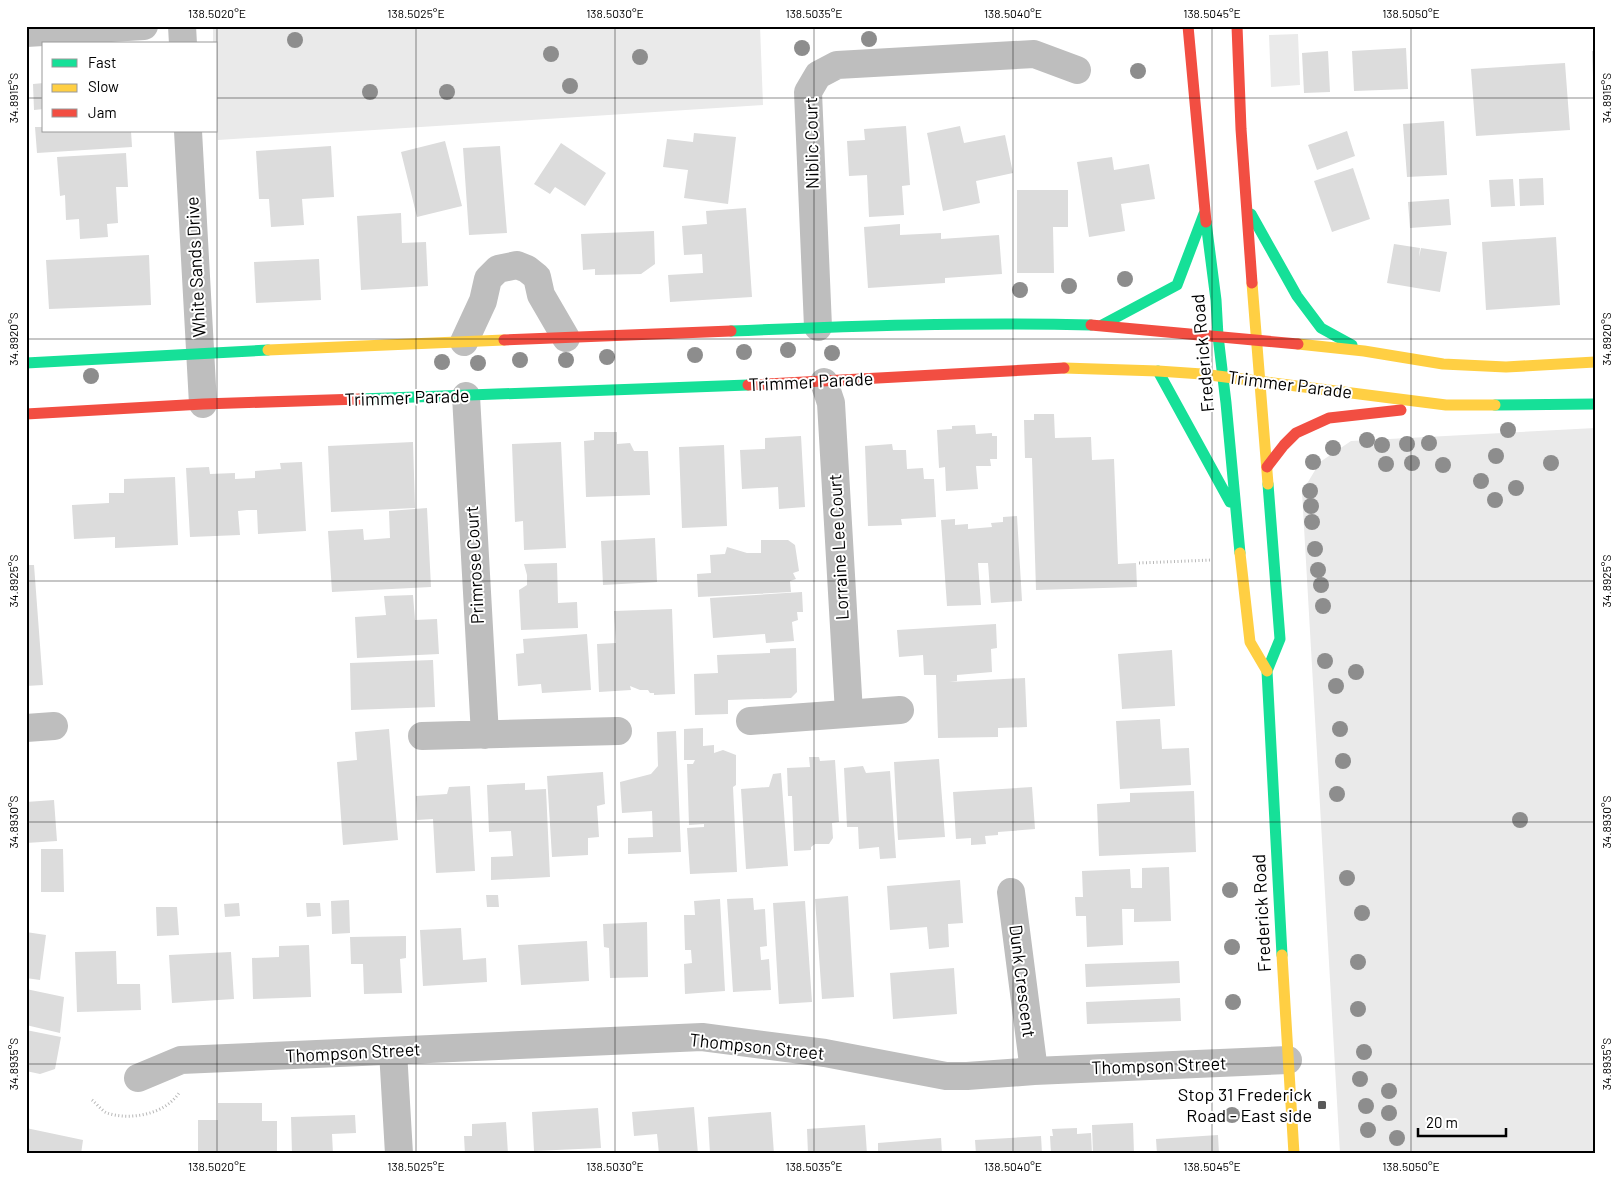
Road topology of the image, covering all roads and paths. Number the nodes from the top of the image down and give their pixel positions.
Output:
1 (144, 26) edge
2 (182, 26) edge
3 (1188, 26) edge
4 (1236, 26) edge
5 (26, 33) edge
6 (183, 42) edge
7 (1077, 70) dead end
8 (188, 132) edge
9 (1248, 208) junction
10 (1205, 210) junction
11 (1102, 325) junction
12 (818, 327) junction
13 (1218, 336) junction
14 (566, 338) junction
15 (1257, 339) junction
16 (464, 342) junction
17 (1364, 351) junction
18 (201, 353) junction
19 (1595, 362) edge
20 (26, 363) edge
21 (1158, 371) junction
22 (1223, 376) junction
23 (824, 382) junction
24 (1261, 382) junction
25 (466, 396) junction
26 (203, 404) junction
27 (1595, 404) edge
28 (1446, 405) junction
29 (26, 414) edge
30 (1267, 467) junction
31 (1235, 510) junction
32 (1218, 560) dead end
33 (1139, 563) dead end
34 (1267, 671) junction
35 (900, 710) dead end
36 (849, 713) junction
37 (750, 720) dead end
38 (54, 726) dead end
39 (26, 728) edge
40 (618, 731) dead end
41 (485, 734) junction
42 (422, 736) dead end
43 (1011, 892) dead end
44 (393, 1051) junction
45 (1288, 1060) junction
46 (1034, 1071) junction
47 (138, 1078) dead end
48 (399, 1154) edge
49 (1294, 1154) edge

1 - 5 street
2 - 6 street
3 - 10 main road, Frederick Road
4 - 9 main road, Frederick Road
7 - 12 street, Niblic Court
8 - 18 street, White Sands Drive
9 - 15 main road, Frederick Road
9 - 17 main road
10 - 11 main road
10 - 13 main road, Frederick Road
11 - 12 main road
11 - 13 main road
12 - 14 main road
13 - 15 main road
13 - 22 main road, Frederick Road
14 - 16 main road
14 - 16 street
15 - 17 main road
15 - 24 main road, Frederick Road
16 - 18 main road
17 - 19 main road
18 - 20 main road
18 - 26 street, White Sands Drive
21 - 22 main road, Trimmer Parade
21 - 23 main road, Trimmer Parade
21 - 31 main road
22 - 24 main road, Trimmer Parade
22 - 31 main road, Frederick Road
23 - 25 main road, Trimmer Parade
23 - 36 street, Lorraine Lee Court
24 - 28 main road, Trimmer Parade
24 - 30 main road, Frederick Road
25 - 26 main road, Trimmer Parade
25 - 41 street, Primrose Court
26 - 29 main road, Trimmer Parade
27 - 28 main road, Trimmer Parade
28 - 30 main road
30 - 34 main road, Frederick Road
31 - 34 main road, Frederick Road
32 - 33 path
34 - 45 main road, Frederick Road
35 - 36 street
36 - 37 street
38 - 39 street
40 - 41 street
41 - 42 street
43 - 46 street, Dunk Crescent
44 - 46 street, Thompson Street
44 - 47 street, Thompson Street
44 - 48 street
45 - 46 street, Thompson Street
45 - 49 main road, Frederick Road

